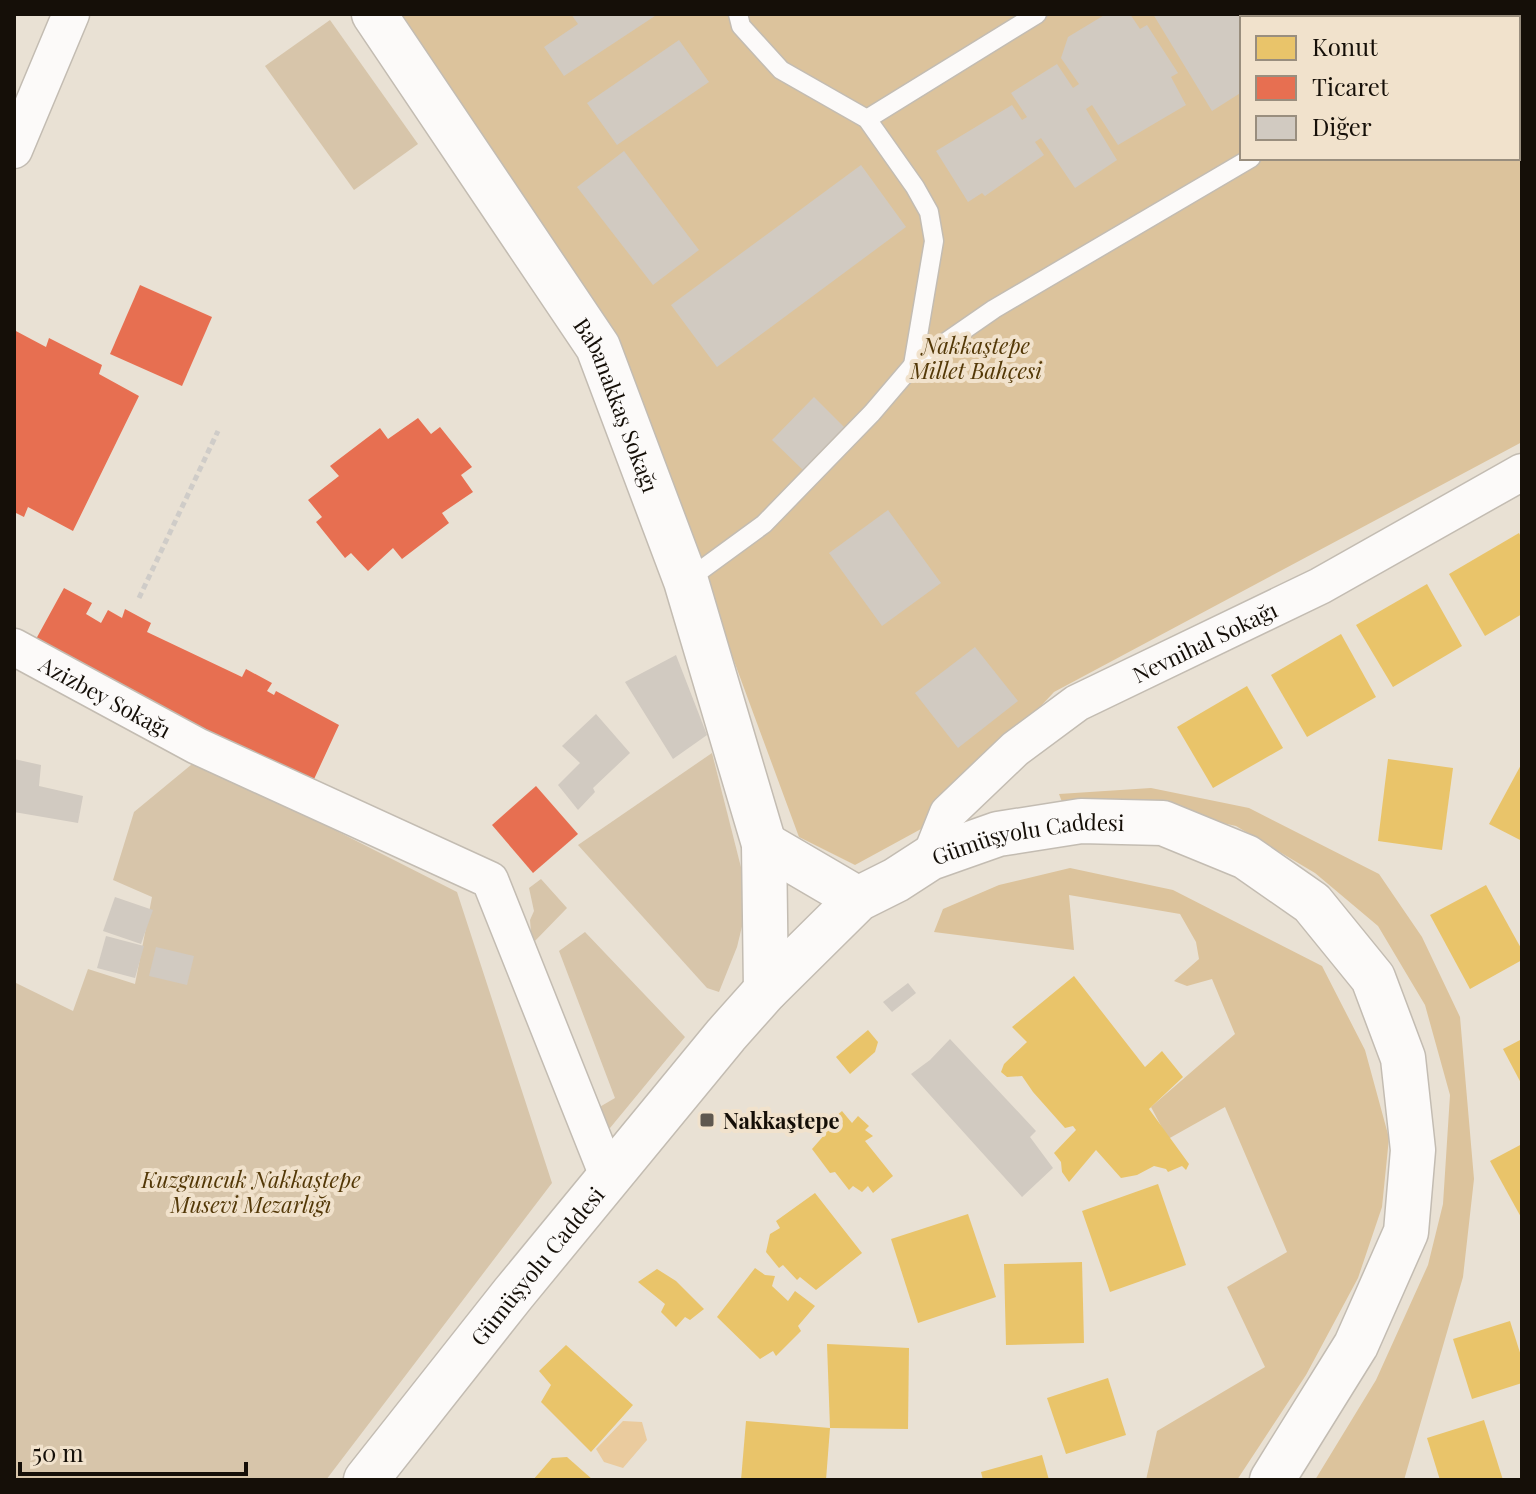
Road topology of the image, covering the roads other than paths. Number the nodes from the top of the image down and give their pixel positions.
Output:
1 (71, 14) edge
2 (374, 14) edge
3 (738, 14) edge
4 (1037, 14) edge
5 (867, 119) junction
6 (14, 150) edge
7 (1248, 160) edge
8 (913, 365) junction
9 (1522, 472) edge
10 (686, 581) junction
11 (14, 647) edge
12 (764, 844) junction
13 (930, 858) junction
14 (858, 899) junction
15 (766, 990) junction
16 (608, 1176) junction
17 (366, 1480) edge
18 (1272, 1480) edge

1 - 6 street
2 - 10 main road, Babanakkaş Sokağı
3 - 5 lane
4 - 5 lane
5 - 8 lane
7 - 8 lane
8 - 10 lane
9 - 13 street, Nevnihal Sokağı
10 - 12 main road, Babanakkaş Sokağı
11 - 16 street, Azizbey Sokağı
12 - 14 main road
12 - 15 main road, Babanakkaş Sokağı
13 - 14 main road, Gümüşyolu Caddesi
13 - 18 main road, Gümüşyolu Caddesi
14 - 15 main road, Gümüşyolu Caddesi
15 - 16 main road, Gümüşyolu Caddesi
16 - 17 main road, Gümüşyolu Caddesi

